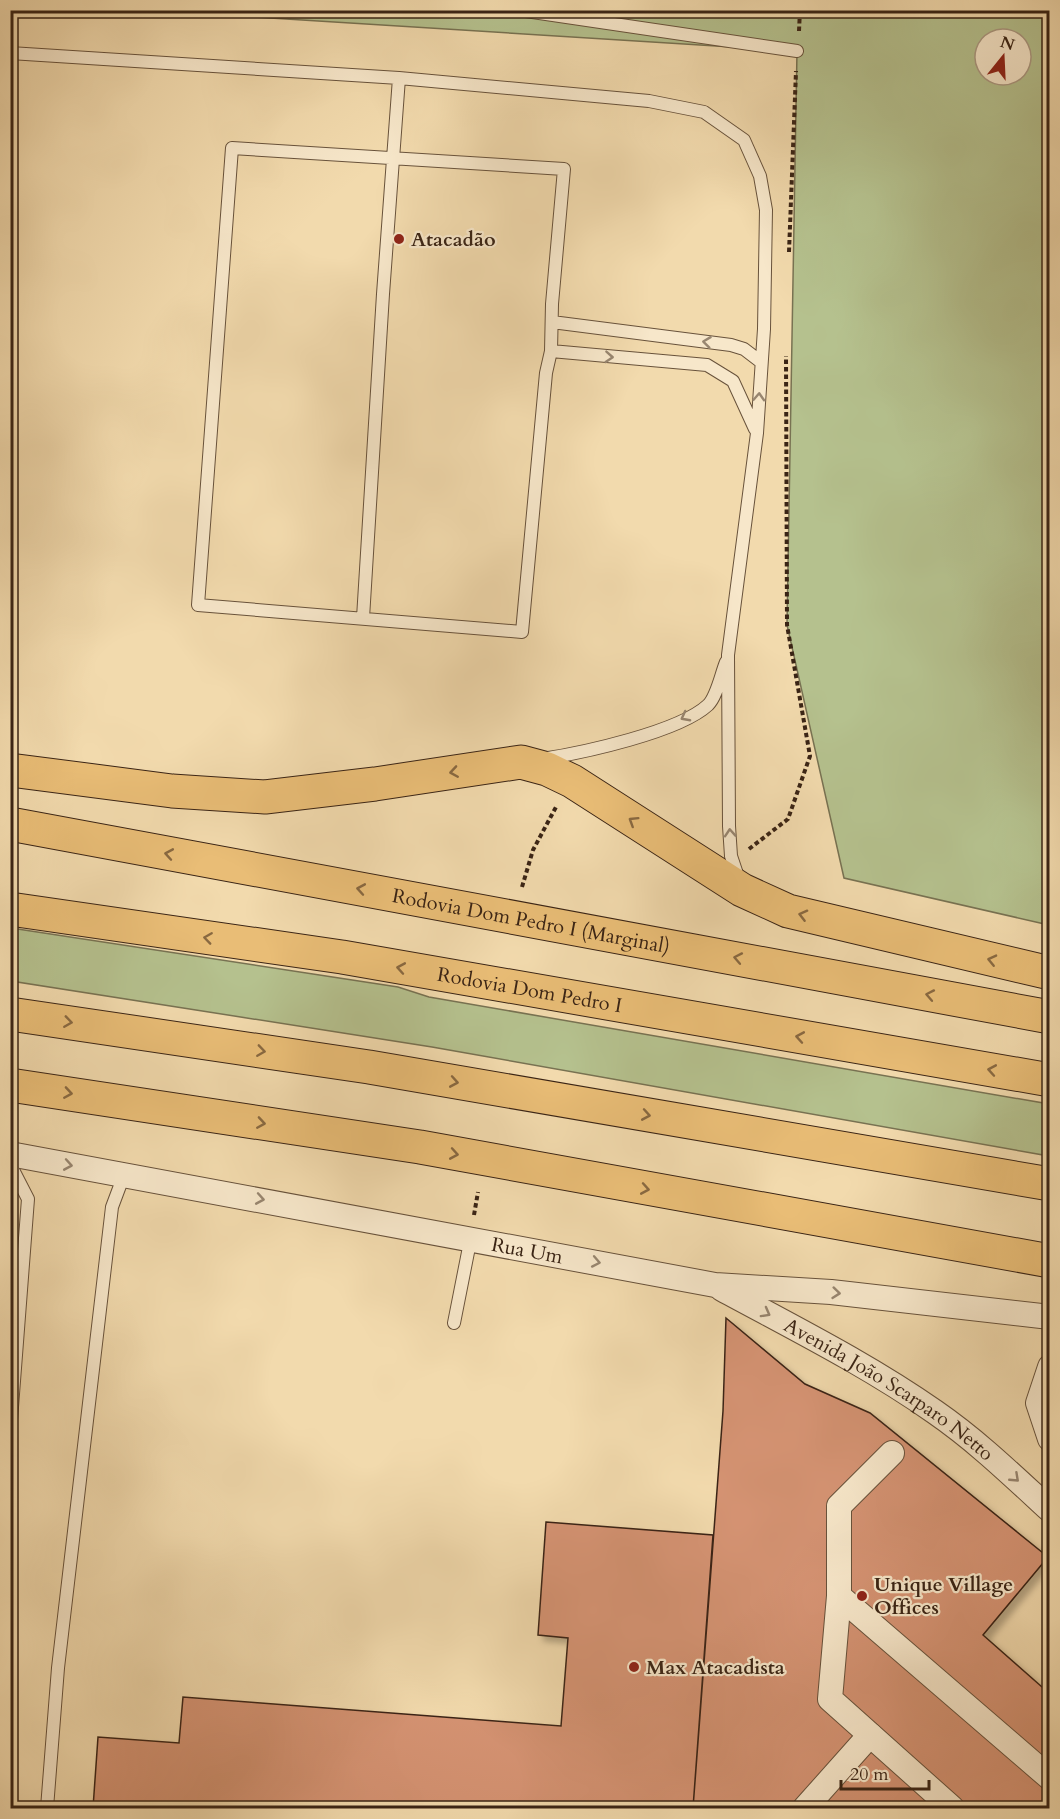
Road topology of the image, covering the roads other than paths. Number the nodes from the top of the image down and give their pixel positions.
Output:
1 (519, 10) edge
2 (797, 51) road end
3 (10, 54) edge
4 (399, 78) junction
5 (393, 157) junction
6 (552, 322) junction
7 (550, 351) junction
8 (761, 362) junction
9 (757, 433) junction
10 (363, 618) junction
11 (728, 655) junction
12 (521, 762) junction
13 (10, 770) edge
14 (10, 824) edge
15 (742, 890) junction
16 (10, 909) edge
17 (1050, 973) edge
18 (10, 1014) edge
19 (1050, 1017) edge
20 (1050, 1080) edge
21 (10, 1085) edge
22 (10, 1154) edge
23 (10, 1164) edge
24 (124, 1175) junction
25 (1050, 1184) edge
26 (471, 1237) junction
27 (1050, 1261) edge
28 (715, 1285) junction
29 (1050, 1317) edge
30 (454, 1323) dead end
31 (1050, 1367) edge
32 (10, 1433) edge
33 (1050, 1439) edge
34 (892, 1453) dead end
35 (1050, 1510) edge
36 (839, 1596) junction
37 (870, 1735) junction
38 (1050, 1779) edge
39 (47, 1809) edge
40 (806, 1809) edge
41 (952, 1809) edge

1 - 2 lane
3 - 4 lane
4 - 5 lane
4 - 8 lane
5 - 6 lane
5 - 10 lane
5 - 10 lane
6 - 7 lane
8 -> 6 lane
7 -> 9 lane
7 - 10 lane
9 -> 8 lane
9 - 11 lane
11 -> 12 lane
15 -> 11 lane
12 -> 13 highway
15 -> 12 highway
19 -> 14 highway, Rodovia Dom Pedro I (Marginal)
17 -> 15 highway
20 -> 16 highway, Rodovia Dom Pedro I
18 -> 25 highway
21 -> 27 highway
22 -> 24 street, Rua Um
23 - 32 lane
24 -> 26 street, Rua Um
24 - 39 lane
26 -> 28 street, Rua Um
26 - 30 lane
28 -> 29 street, Rua Um
28 -> 35 street, Avenida João Scarparo Netto
31 - 33 street
34 - 36 street
36 - 37 street
36 - 38 street
37 - 40 street
37 - 41 street

